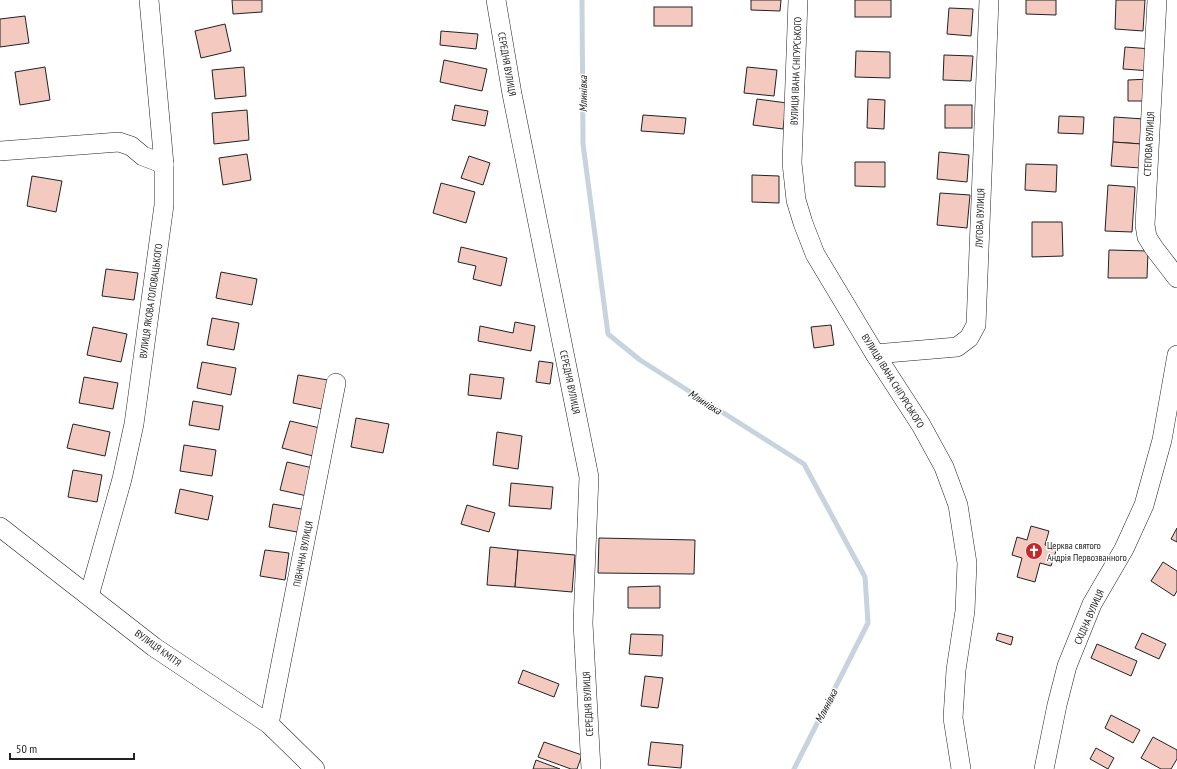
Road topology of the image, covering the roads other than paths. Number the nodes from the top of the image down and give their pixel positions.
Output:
1 (149, 0) edge
2 (496, 0) edge
3 (798, 0) edge
4 (989, 0) edge
5 (1157, 0) edge
6 (0, 151) edge
7 (164, 164) junction
8 (1177, 278) edge
9 (876, 354) junction
10 (1177, 355) edge
11 (336, 383) dead end
12 (0, 526) edge
13 (89, 596) junction
14 (269, 724) junction
15 (315, 769) edge
16 (591, 769) edge
17 (961, 769) edge
18 (1044, 769) edge

1 - 7 street, ВУЛИЦЯ ЯКОВА ГОЛОВАЦЬКОГО
2 - 16 street, СЕРЕДНЯ ВУЛИЦЯ
3 - 9 street, ВУЛИЦЯ ІВАНА СНІГУРСЬКОГО
4 - 9 street, ЛУГОВА ВУЛИЦЯ
5 - 8 street, СТЕПОВА ВУЛИЦЯ
6 - 7 street
7 - 13 street, ВУЛИЦЯ ЯКОВА ГОЛОВАЦЬКОГО
9 - 17 street, ВУЛИЦЯ ІВАНА СНІГУРСЬКОГО
10 - 18 street, СХІДНА ВУЛИЦЯ
11 - 14 street, ПІВНІЧНА ВУЛИЦЯ
12 - 13 street, ВУЛИЦЯ КМІТЯ
13 - 14 street, ВУЛИЦЯ КМІТЯ
14 - 15 street, ВУЛИЦЯ КМІТЯ

